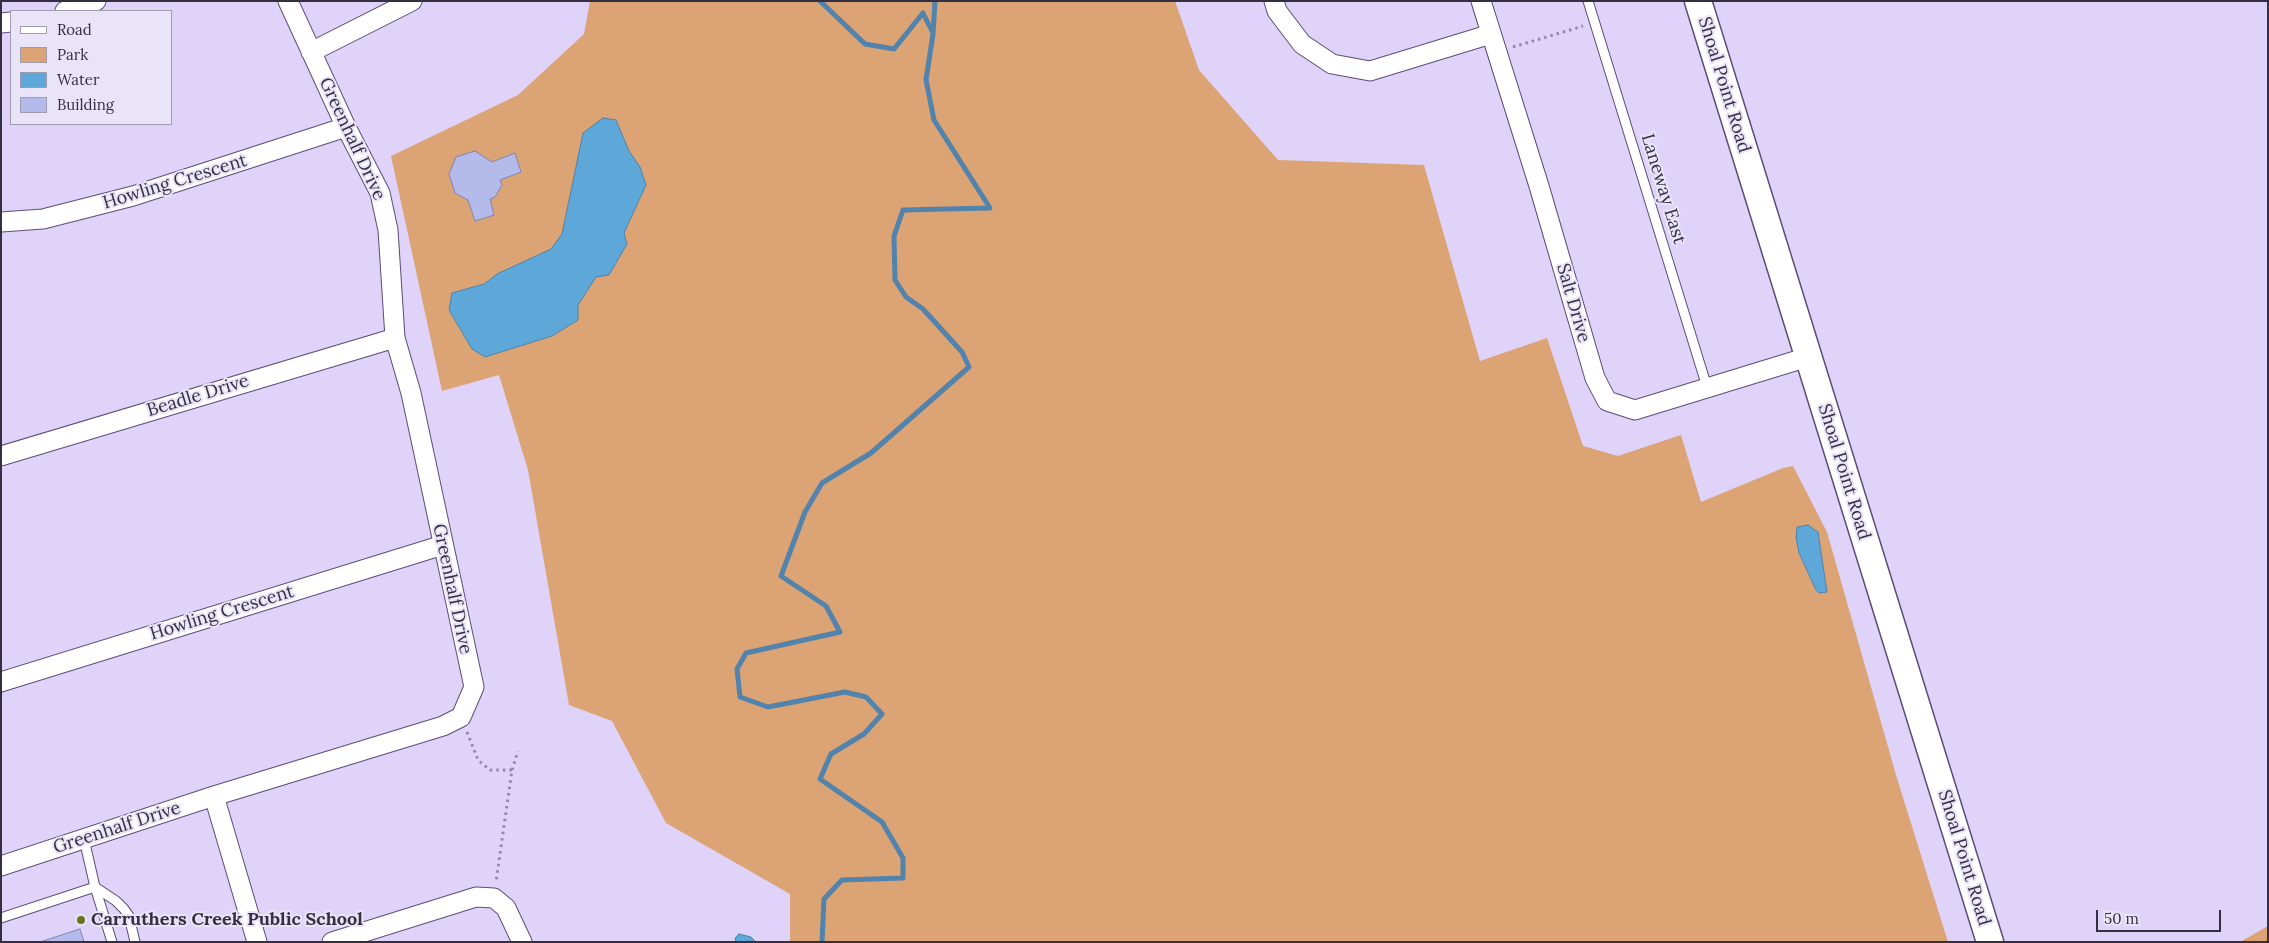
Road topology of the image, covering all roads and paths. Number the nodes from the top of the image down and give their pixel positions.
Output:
1 (96, 1) edge
2 (288, 1) edge
3 (412, 1) edge
4 (1274, 1) edge
5 (1481, 1) edge
6 (1588, 1) edge
7 (1698, 1) edge
8 (68, 10) edge
9 (1594, 22) junction
10 (1491, 34) junction
11 (1507, 49) dead end
12 (311, 52) junction
13 (346, 127) junction
14 (1, 222) edge
15 (395, 338) junction
16 (1808, 357) junction
17 (1707, 387) junction
18 (1, 456) edge
19 (442, 545) junction
20 (1, 682) edge
21 (461, 717) junction
22 (518, 751) dead end
23 (512, 770) junction
24 (214, 796) junction
25 (84, 839) junction
26 (1, 866) edge
27 (95, 887) junction
28 (494, 898) junction
29 (1, 918) edge
30 (112, 942) edge
31 (135, 942) edge
32 (257, 942) edge
33 (332, 942) edge
34 (522, 942) edge
35 (1990, 942) edge

1 - 8 street
2 - 12 street, Greenhalf Drive
3 - 12 street
4 - 10 street
5 - 10 street, Salt Drive
6 - 9 lane, Laneway East
7 - 16 street, Shoal Point Road
9 - 11 path
9 - 17 lane, Laneway East
10 - 17 street, Salt Drive
12 - 13 street, Greenhalf Drive
13 - 14 street, Howling Crescent
13 - 15 street, Greenhalf Drive
15 - 18 street, Beadle Drive
15 - 19 street, Greenhalf Drive
16 - 17 street, Salt Drive
16 - 35 street, Shoal Point Road
19 - 20 street, Howling Crescent
19 - 21 street, Greenhalf Drive
21 - 23 path
21 - 24 street, Greenhalf Drive
22 - 23 path
23 - 28 path
24 - 25 street, Greenhalf Drive
24 - 32 street
25 - 26 street, Greenhalf Drive
25 - 27 lane
27 - 29 lane
27 - 30 lane
27 - 31 lane
28 - 33 street
28 - 34 street

